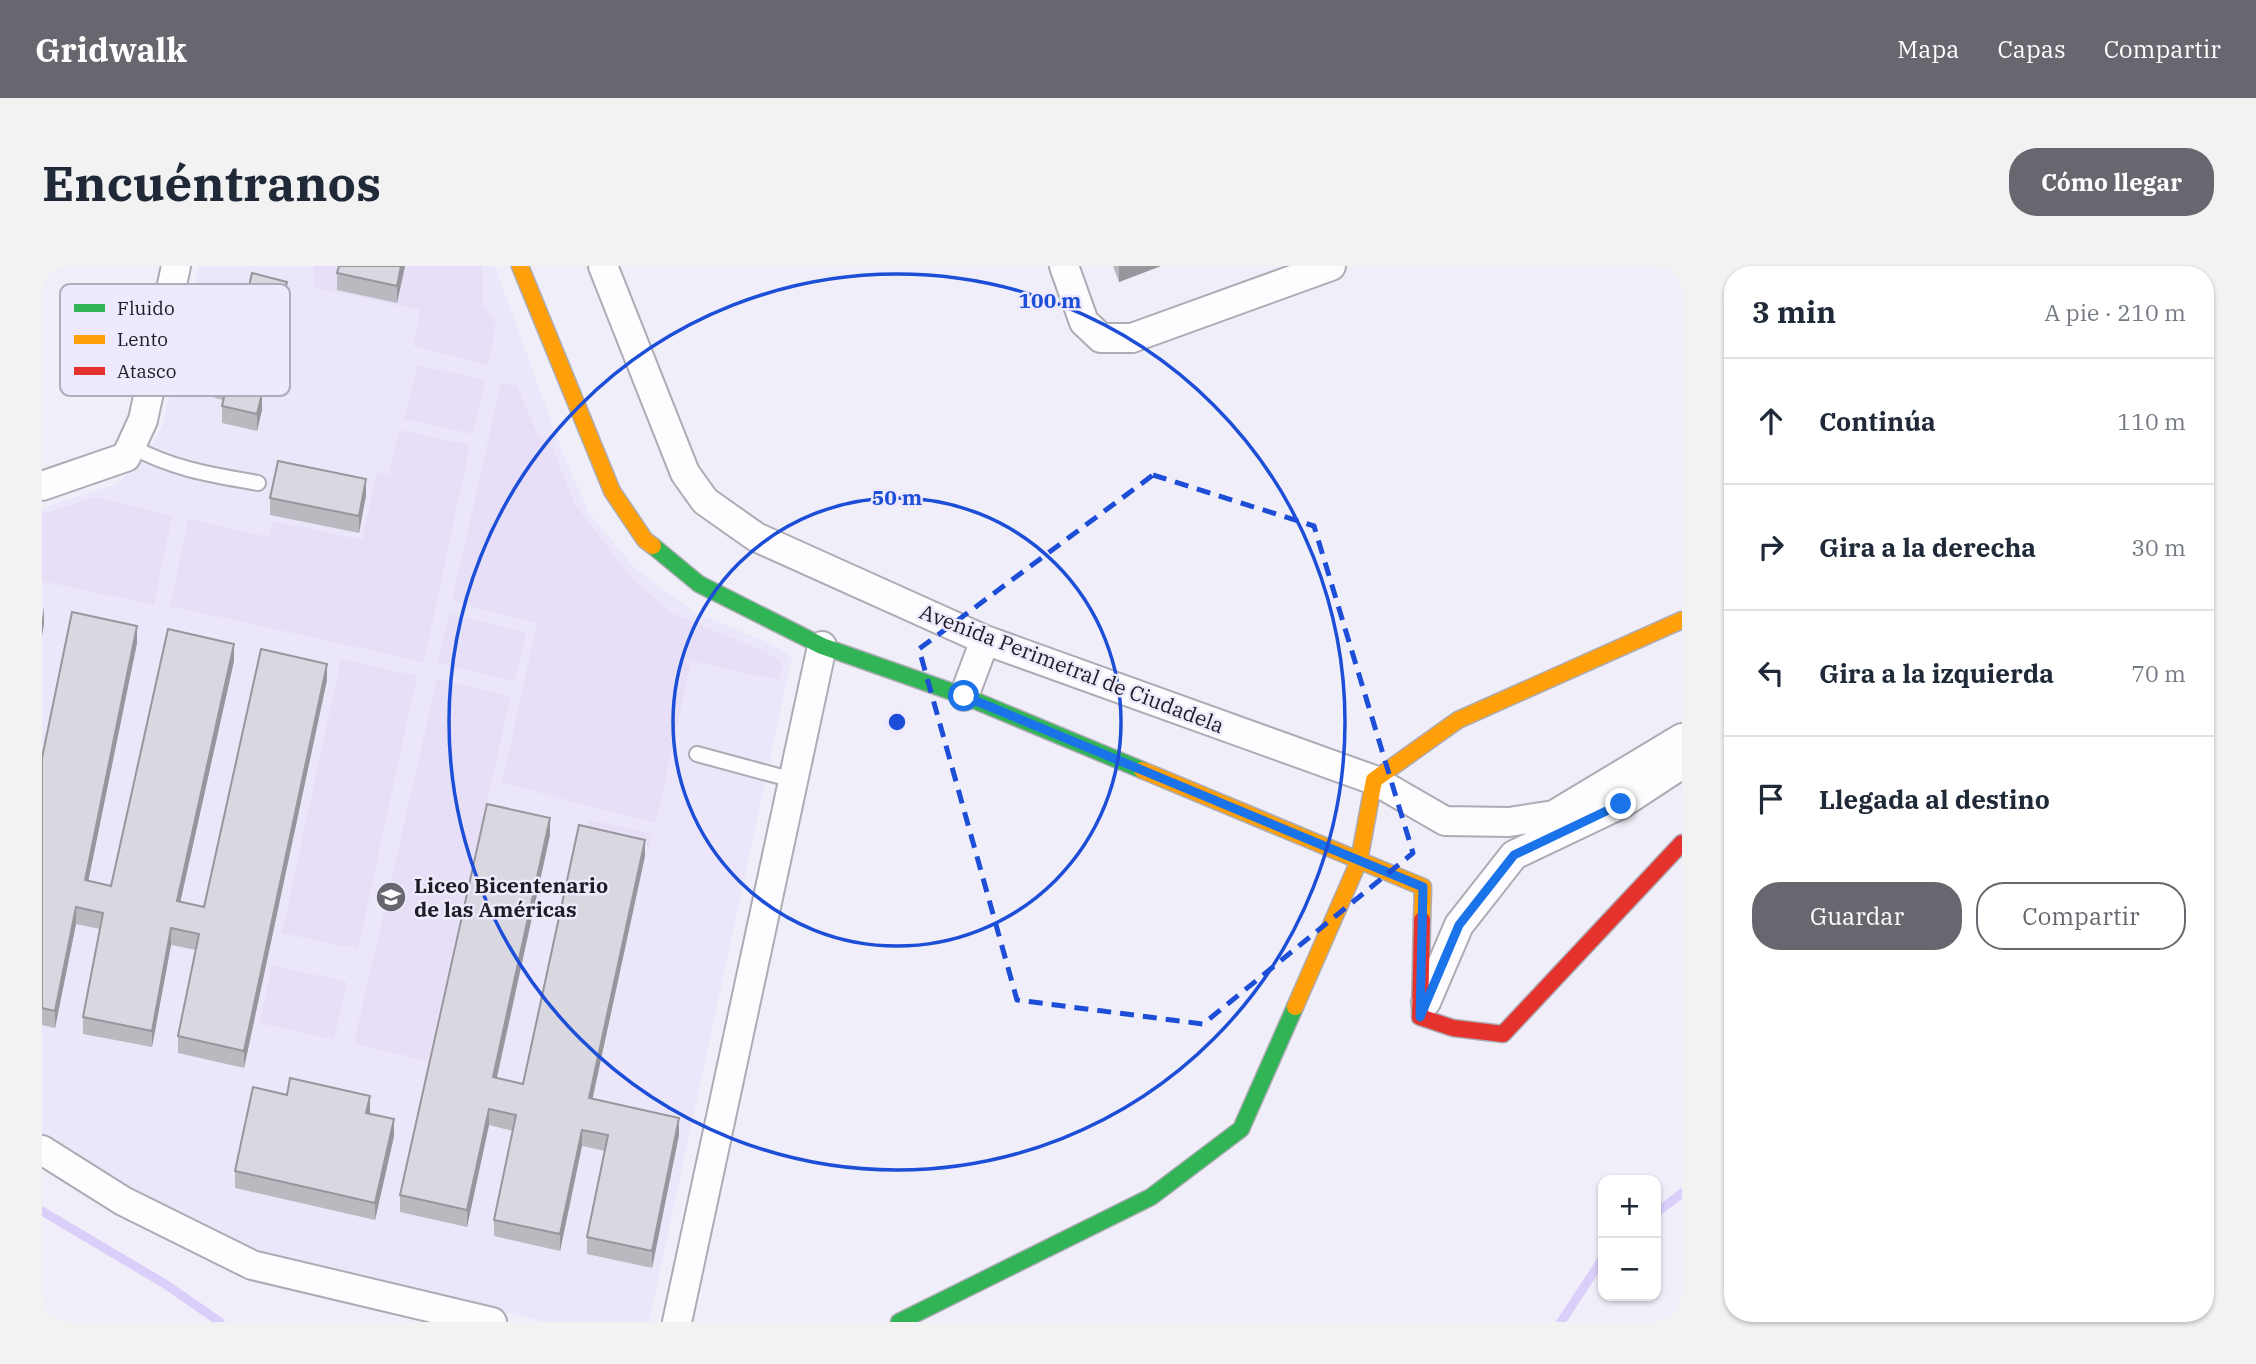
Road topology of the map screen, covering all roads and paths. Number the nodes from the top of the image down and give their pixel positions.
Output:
1 (176, 266) edge
2 (520, 266) edge
3 (603, 266) edge
4 (1063, 266) edge
5 (1331, 266) edge
6 (172, 284) edge
7 (148, 396) edge
8 (131, 446) junction
9 (258, 482) dead end
10 (42, 486) edge
11 (1682, 620) edge
12 (985, 640) junction
13 (822, 646) junction
14 (964, 696) junction
15 (1682, 738) edge
16 (697, 754) dead end
17 (1682, 764) edge
18 (793, 780) junction
19 (1374, 780) junction
20 (1682, 843) edge
21 (1359, 860) junction
22 (1420, 1017) junction
23 (42, 1150) edge
24 (492, 1322) edge
25 (677, 1322) edge
26 (899, 1322) edge

1 - 6 street
2 - 13 street
3 - 12 street, Avenida Perimetral de Ciudadela
4 - 5 street
7 - 8 street
8 - 9 lane
8 - 10 street
11 - 19 street
12 - 14 street
12 - 19 street, Avenida Perimetral de Ciudadela
13 - 14 street
13 - 18 street
14 - 21 street
15 - 19 street, Avenida Perimetral de Ciudadela
16 - 18 lane
17 - 22 street
18 - 25 street
19 - 21 street
20 - 22 street
21 - 22 street
21 - 26 street
23 - 24 street

